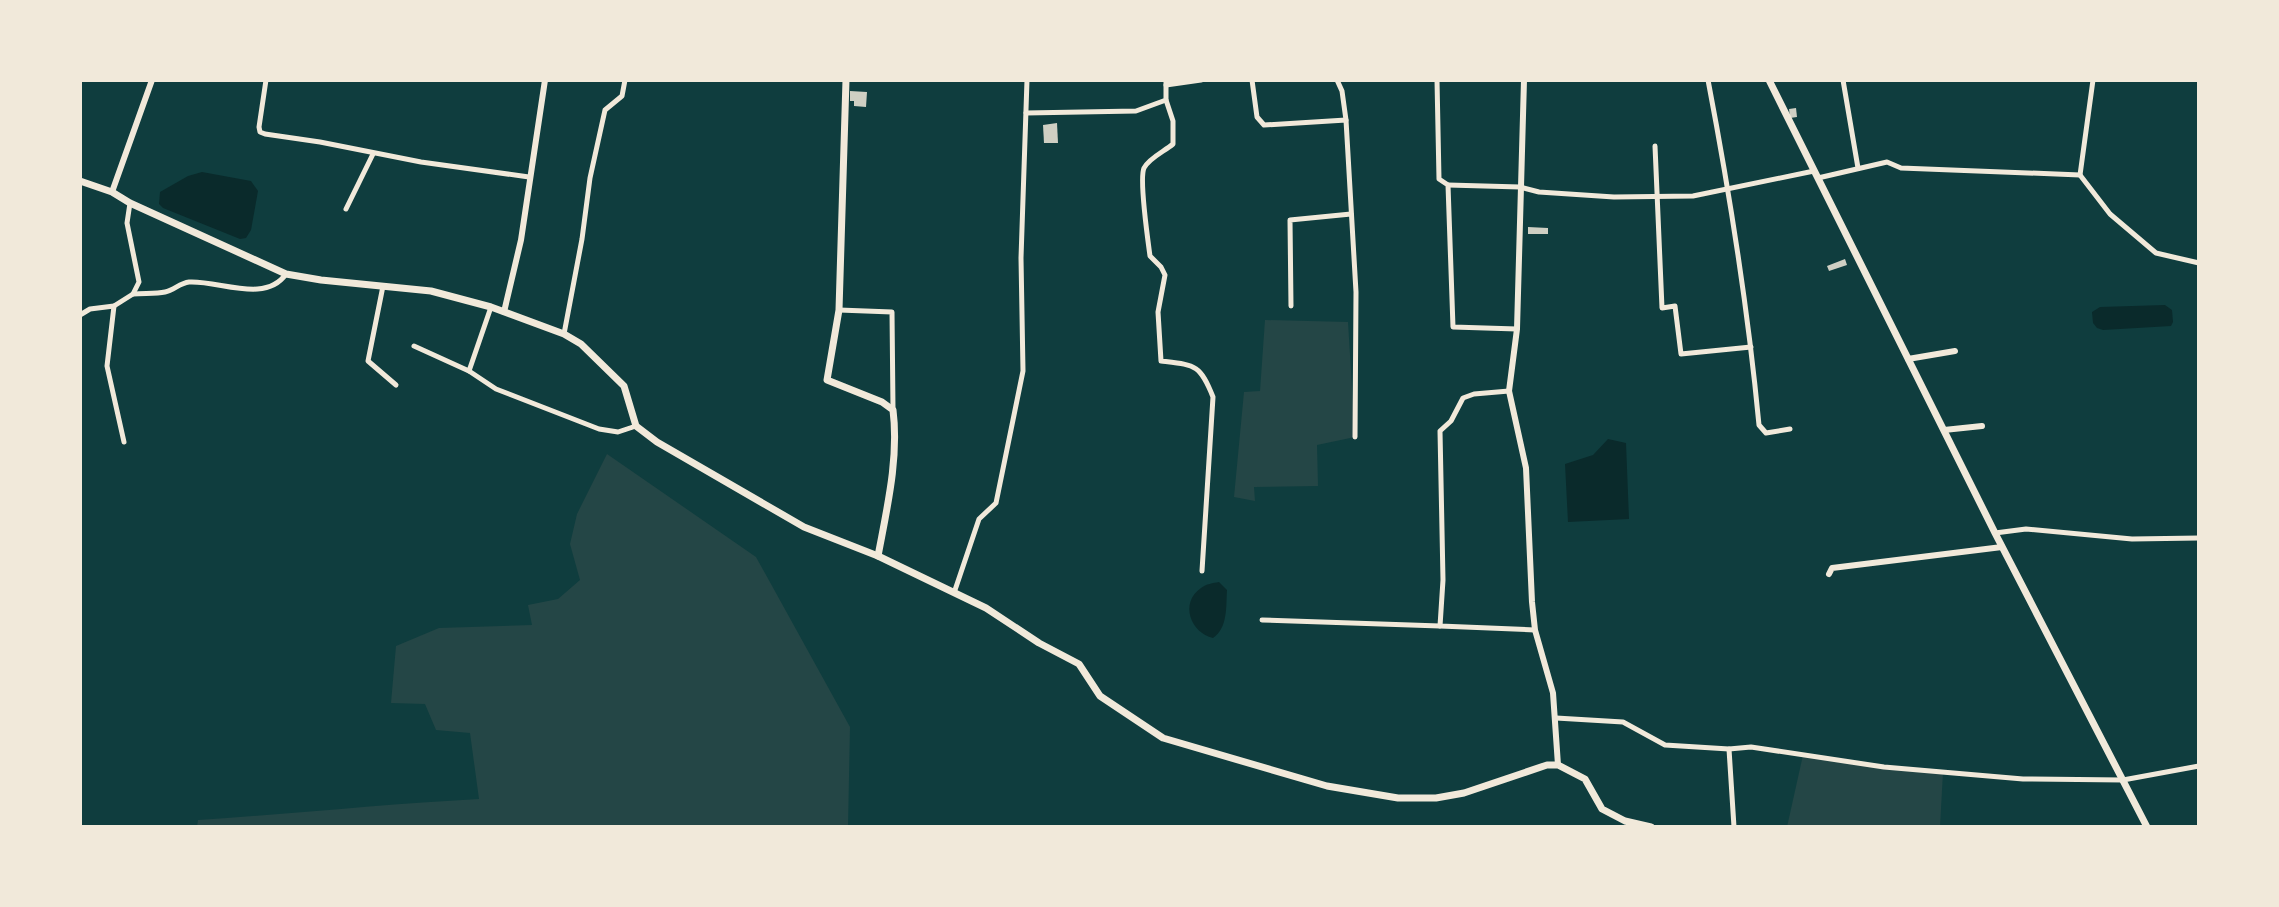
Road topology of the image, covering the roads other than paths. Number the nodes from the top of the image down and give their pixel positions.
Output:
1 (152, 80) edge
2 (266, 80) edge
3 (545, 80) edge
4 (625, 80) edge
5 (846, 80) edge
6 (1027, 80) edge
7 (1201, 80) edge
8 (1252, 80) edge
9 (1337, 80) edge
10 (1437, 80) edge
11 (1524, 80) edge
12 (1708, 80) edge
13 (1769, 80) edge
14 (1843, 80) edge
15 (2093, 80) edge
16 (1166, 83) edge
17 (1166, 100) junction
18 (1026, 113) junction
19 (1346, 120) junction
20 (1655, 146) dead end
21 (373, 154) junction
22 (1858, 168) junction
23 (1816, 174) junction
24 (2080, 175) junction
25 (529, 177) junction
26 (80, 181) edge
27 (1448, 185) junction
28 (1520, 187) junction
29 (1730, 190) junction
30 (112, 192) junction
31 (1657, 198) junction
32 (130, 203) junction
33 (346, 209) dead end
34 (1351, 214) junction
35 (2199, 263) edge
36 (286, 274) junction
37 (383, 286) junction
38 (133, 294) junction
39 (114, 306) junction
40 (1291, 306) dead end
41 (491, 307) junction
42 (839, 310) junction
43 (504, 312) junction
44 (80, 315) edge
45 (1517, 329) junction
46 (564, 334) junction
47 (414, 346) dead end
48 (1751, 347) junction
49 (1955, 351) dead end
50 (1908, 359) junction
51 (469, 371) junction
52 (396, 385) dead end
53 (1509, 391) junction
54 (893, 410) junction
55 (636, 426) junction
56 (1982, 426) dead end
57 (1790, 429) dead end
58 (1944, 430) junction
59 (1355, 437) dead end
60 (124, 442) dead end
61 (1995, 533) junction
62 (2199, 538) edge
63 (2002, 547) junction
64 (878, 556) junction
65 (1202, 571) dead end
66 (1829, 574) dead end
67 (953, 594) junction
68 (1262, 620) dead end
69 (1440, 626) junction
70 (1535, 630) junction
71 (1556, 718) junction
72 (1729, 749) junction
73 (1558, 765) junction
74 (2199, 766) edge
75 (2123, 780) junction
76 (1651, 827) edge
77 (1734, 827) edge
78 (2147, 827) edge

1 - 30 street
2 - 21 street
3 - 25 street
4 - 46 street
5 - 42 main road
6 - 18 street
7 - 16 street
8 - 19 street
9 - 19 street
10 - 27 street
11 - 28 street
12 - 29 street
13 - 23 main road
14 - 22 street
15 - 24 street
16 - 17 street
17 - 18 street
17 - 65 street
18 - 67 street
19 - 34 street
20 - 31 street
21 - 25 street
21 - 33 street
22 - 23 street
22 - 24 street
23 - 29 street
23 - 50 main road
24 - 35 street
25 - 43 street
26 - 30 main road
27 - 28 street
27 - 45 street
28 - 31 street
28 - 45 street
29 - 31 street
29 - 48 street
30 - 32 main road
31 - 48 street
32 - 36 main road
32 - 38 street
34 - 40 street
34 - 59 street
36 - 37 main road
36 - 38 street
37 - 41 main road
37 - 52 street
38 - 39 street
39 - 44 street
39 - 60 street
41 - 43 main road
41 - 51 street
42 - 54 main road
42 - 54 street
43 - 46 main road
45 - 53 street
46 - 55 main road
47 - 51 street
48 - 57 street
49 - 50 street
50 - 58 main road
51 - 55 street
53 - 69 street
53 - 70 street
54 - 64 main road
55 - 64 main road
56 - 58 street
58 - 61 main road
61 - 62 street
61 - 63 main road
63 - 66 street
63 - 75 main road
64 - 67 main road
67 - 73 main road
68 - 69 street
69 - 70 street
70 - 71 street
71 - 72 street
71 - 73 street
72 - 75 street
72 - 77 street
73 - 76 main road
74 - 75 street
75 - 78 main road

